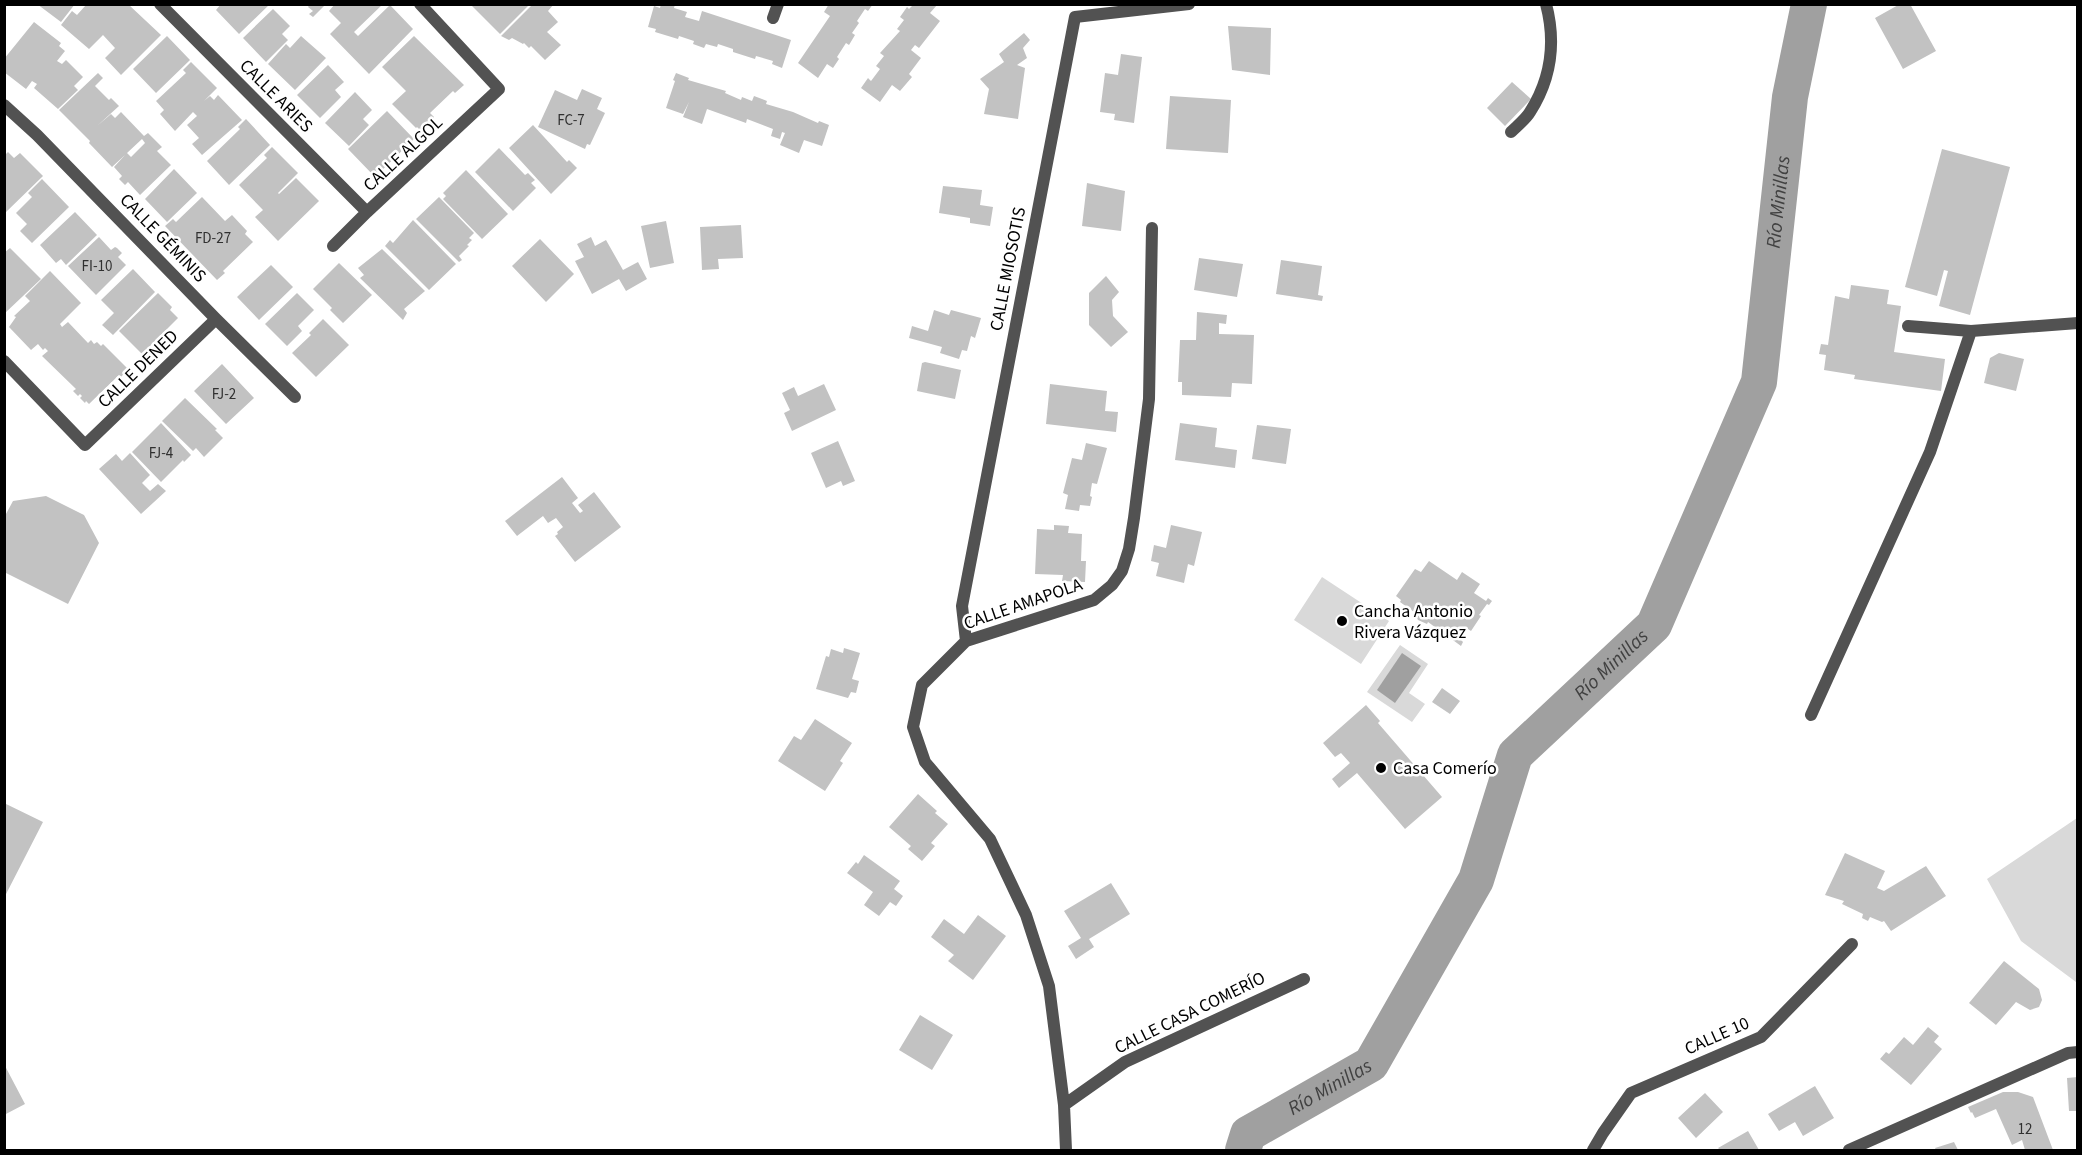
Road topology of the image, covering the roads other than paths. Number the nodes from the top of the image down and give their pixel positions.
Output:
1 (160, 4) edge
2 (420, 4) edge
3 (778, 4) edge
4 (1189, 4) edge
5 (1546, 4) edge
6 (773, 18) dead end
7 (4, 105) edge
8 (1511, 132) dead end
9 (367, 212) junction
10 (1152, 228) dead end
11 (333, 246) dead end
12 (216, 319) junction
13 (2078, 322) edge
14 (1908, 326) dead end
15 (1971, 331) junction
16 (4, 361) edge
17 (295, 397) dead end
18 (966, 640) junction
19 (1811, 715) dead end
20 (1852, 944) dead end
21 (1304, 979) dead end
22 (2078, 1052) edge
23 (1064, 1106) junction
24 (1066, 1150) edge
25 (1593, 1150) edge
26 (1849, 1150) edge

1 - 9 street, CALLE ARIES
2 - 9 street, CALLE ALGOL
3 - 6 street
4 - 18 street, CALLE MIOSOTIS
5 - 8 street
7 - 12 street, CALLE GÉMINIS
9 - 11 street, CALLE ALGOL
10 - 18 street, CALLE AMAPOLA
12 - 16 street, CALLE DENED
12 - 17 street, CALLE GÉMINIS
13 - 15 street
14 - 15 street
15 - 19 street
18 - 23 street, CALLE AMAPOLA
20 - 25 street, CALLE 10
21 - 23 street, CALLE CASA COMERÍO
22 - 26 street
23 - 24 street, CALLE AMAPOLA

